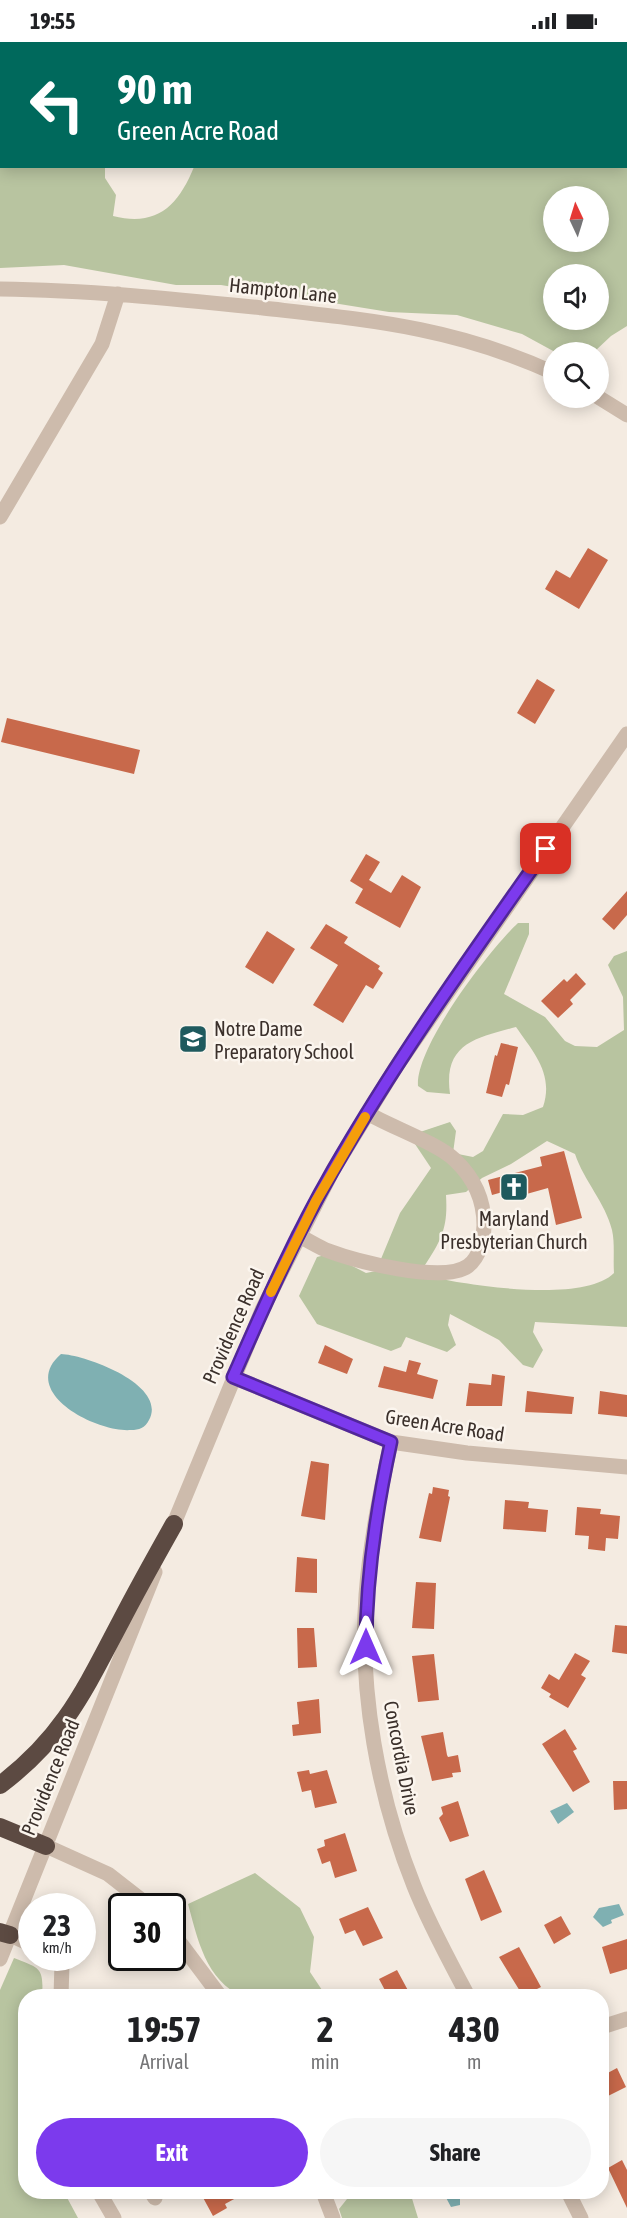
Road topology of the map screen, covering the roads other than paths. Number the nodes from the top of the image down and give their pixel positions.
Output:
1 (0, 289) edge
2 (118, 294) junction
3 (543, 369) edge
4 (609, 404) edge
5 (627, 415) edge
6 (0, 517) edge
7 (627, 734) edge
8 (367, 1113) junction
9 (298, 1235) junction
10 (233, 1377) junction
11 (391, 1442) junction
12 (627, 1467) edge
13 (174, 1524) junction
14 (0, 1785) edge
15 (0, 1827) edge
16 (46, 1846) junction
17 (132, 1893) edge
18 (5, 1933) edge
19 (186, 1950) edge
20 (0, 1959) edge
21 (62, 1971) edge
22 (62, 1989) edge
23 (216, 1989) edge
24 (464, 1989) edge
25 (627, 2019) edge
26 (609, 2025) edge
27 (103, 2199) edge
28 (326, 2199) edge
29 (572, 2199) edge
30 (114, 2218) edge
31 (333, 2218) edge
32 (581, 2218) edge

1 - 2 street, Hampton Lane
2 - 3 street, Hampton Lane
2 - 6 street
4 - 5 street
7 - 8 street, Providence Road
8 - 9 street, Providence Road
8 - 9 street
9 - 10 street, Providence Road
10 - 11 street, Green Acre Road
10 - 13 street, Providence Road
11 - 12 street, Green Acre Road
11 - 24 street, Concordia Drive
13 - 14 highway
13 - 16 street, Providence Road
15 - 16 highway
16 - 17 street
16 - 18 street, Providence Road
18 - 20 street, Providence Road
19 - 23 street
21 - 22 street
25 - 26 street
27 - 30 street
28 - 31 street
29 - 32 street

